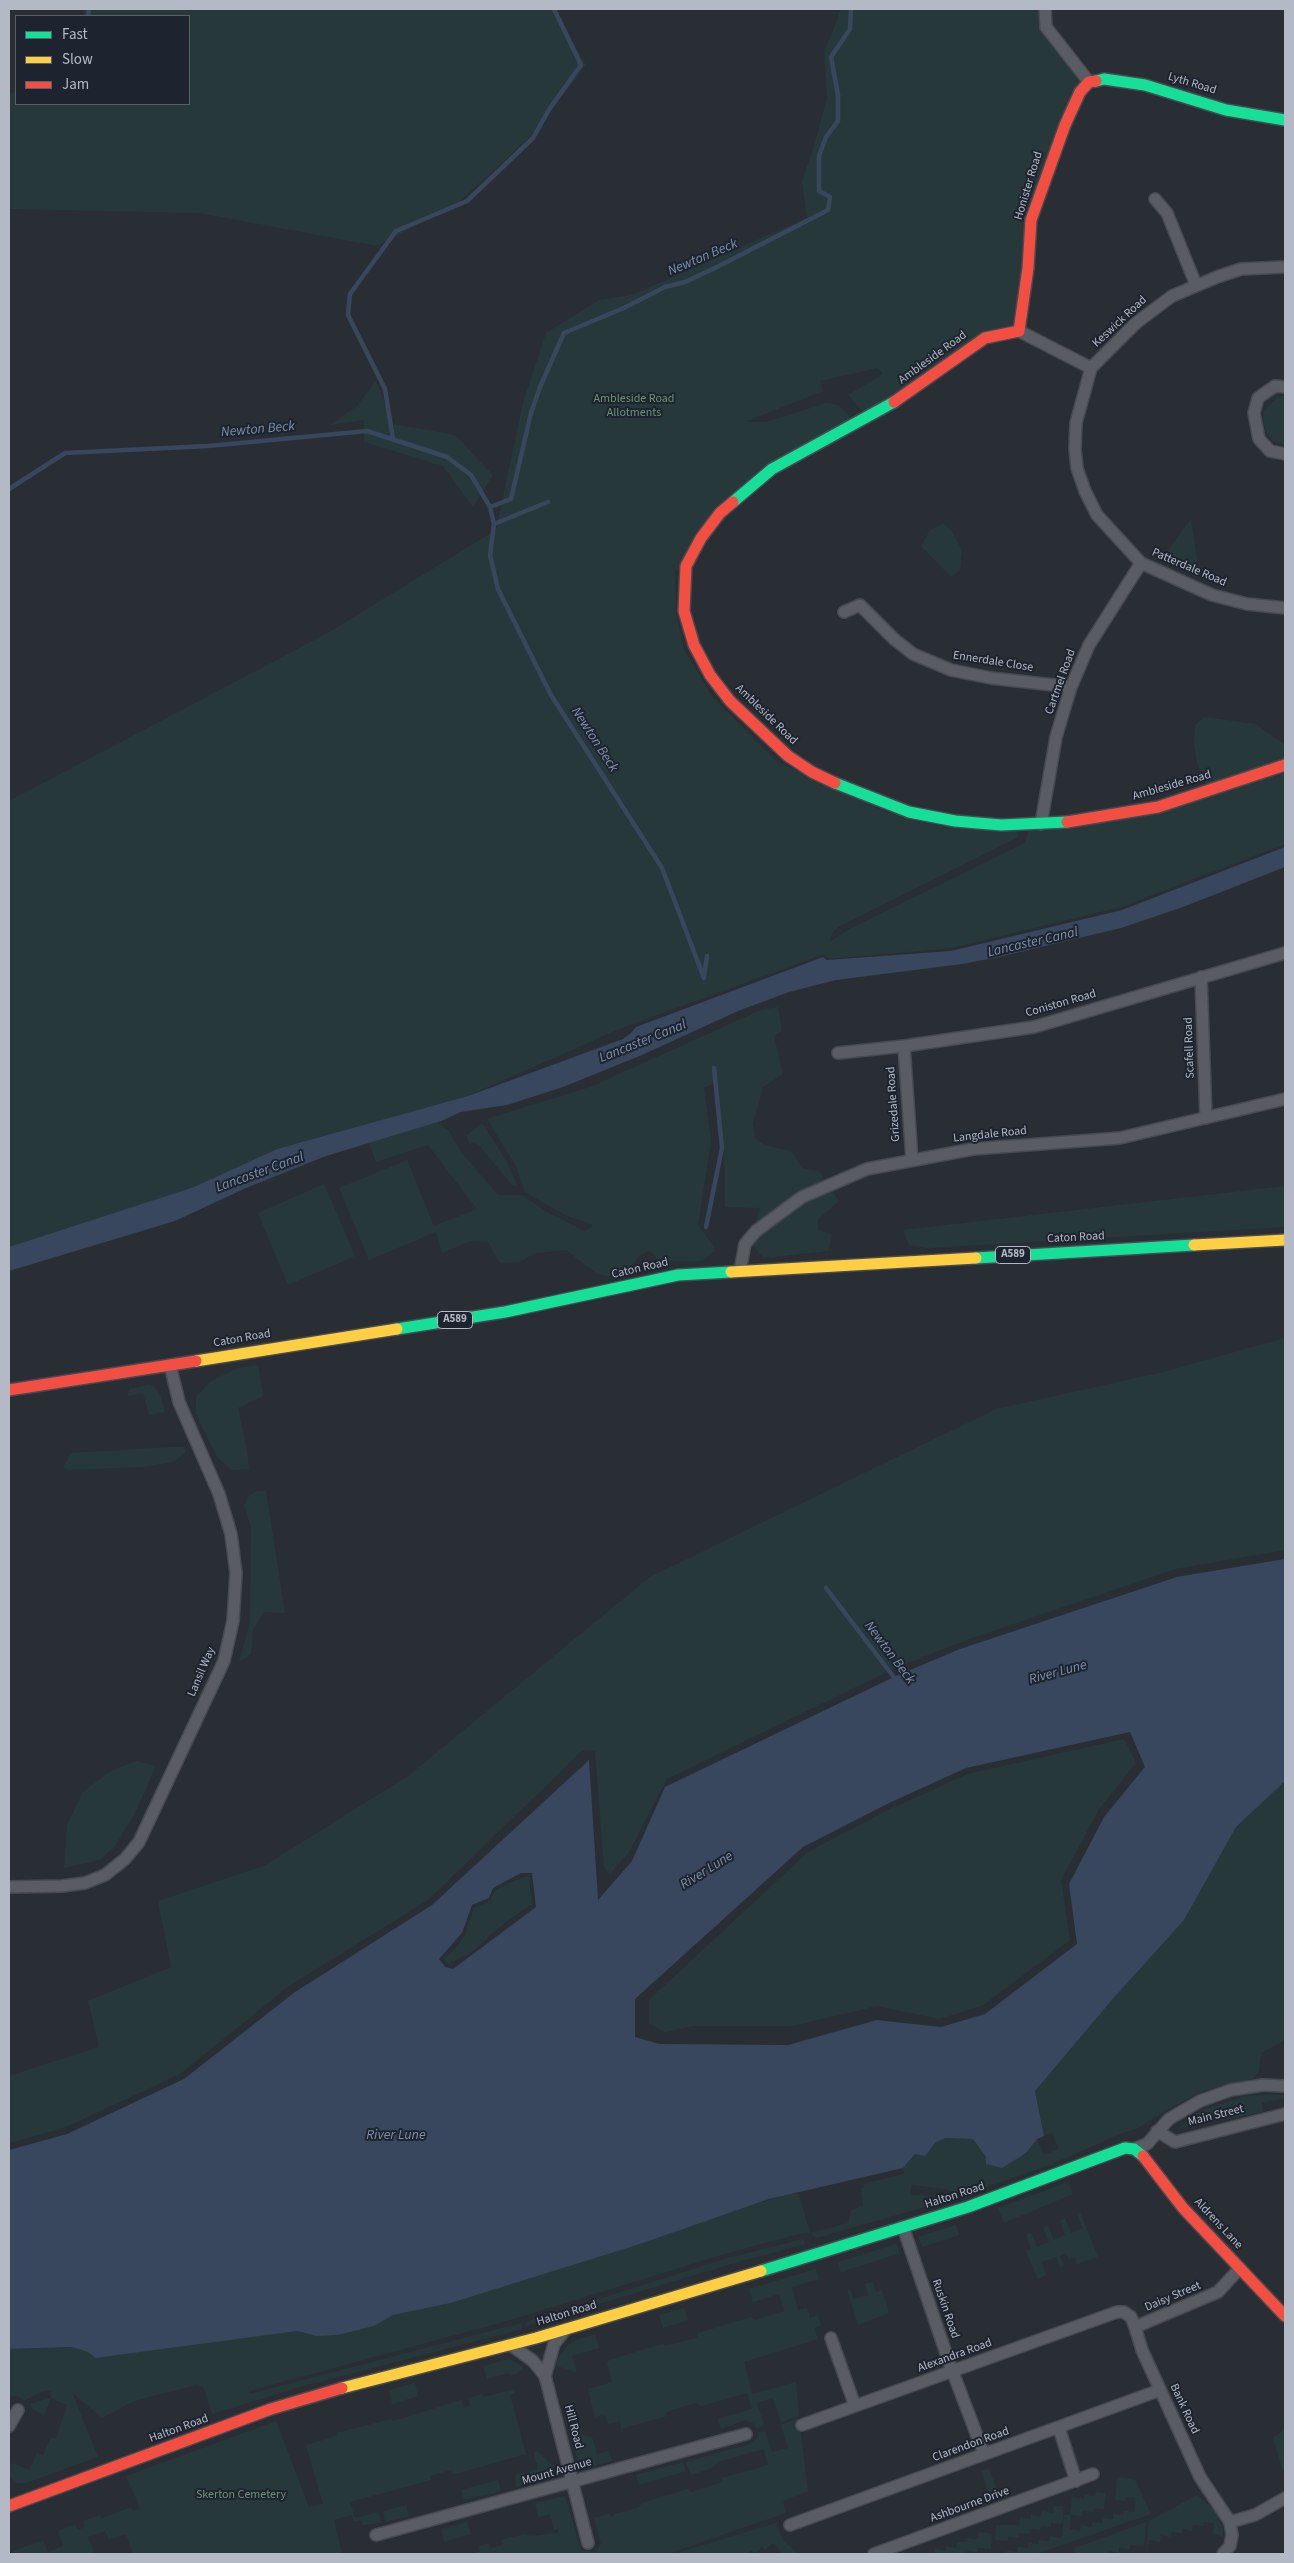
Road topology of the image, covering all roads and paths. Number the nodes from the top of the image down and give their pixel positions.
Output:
1 (1045, 9) edge
2 (1090, 82) junction
3 (1285, 120) edge
4 (1155, 199) dead end
5 (1285, 268) edge
6 (1196, 285) junction
7 (1020, 331) junction
8 (1091, 368) junction
9 (1285, 387) edge
10 (1285, 454) edge
11 (1141, 563) junction
12 (1285, 608) edge
13 (844, 612) dead end
14 (1071, 687) junction
15 (1285, 765) edge
16 (1041, 824) junction
17 (1285, 953) edge
18 (1201, 977) junction
19 (904, 1046) junction
20 (838, 1053) dead end
21 (1285, 1098) edge
22 (1206, 1118) junction
23 (912, 1160) junction
24 (1285, 1240) edge
25 (740, 1271) junction
26 (170, 1365) junction
27 (9, 1390) edge
28 (9, 1887) edge
29 (1285, 2086) edge
30 (1285, 2114) edge
31 (1157, 2131) junction
32 (1134, 2149) junction
33 (904, 2227) junction
34 (1240, 2268) junction
35 (1285, 2316) edge
36 (1136, 2327) junction
37 (565, 2330) junction
38 (831, 2338) dead end
39 (511, 2345) junction
40 (952, 2371) junction
41 (545, 2376) junction
42 (1160, 2390) junction
43 (855, 2406) junction
44 (18, 2410) dead end
45 (802, 2425) dead end
46 (9, 2426) edge
47 (1059, 2428) junction
48 (746, 2434) dead end
49 (984, 2454) junction
50 (1093, 2474) dead end
51 (1076, 2481) junction
52 (573, 2482) junction
53 (1285, 2498) edge
54 (10, 2503) edge
55 (1230, 2522) junction
56 (790, 2525) dead end
57 (376, 2535) dead end
58 (588, 2543) dead end
59 (874, 2554) edge
60 (1223, 2554) edge

1 - 2 street
2 - 3 street, Lyth Road
2 - 7 street, Honister Road
4 - 6 street
5 - 6 street, Keswick Road
6 - 8 street, Keswick Road
7 - 8 street
7 - 16 street, Ambleside Road
8 - 11 street, Patterdale Road
9 - 10 street
11 - 12 street, Patterdale Road
11 - 14 street, Cartmel Road
13 - 14 street, Ennerdale Close
14 - 16 street, Cartmel Road
15 - 16 street, Ambleside Road
17 - 18 street, Coniston Road
18 - 19 street, Coniston Road
18 - 22 street, Scafell Road
19 - 20 street, Coniston Road
19 - 23 street, Grizedale Road
21 - 22 street, Langdale Road
22 - 23 street, Langdale Road
23 - 25 street, Langdale Road
24 - 25 street, Caton Road / A589
25 - 26 street, Caton Road / A589
26 - 27 street, Caton Road / A589
26 - 28 street, Lansil Way
29 - 31 street, Main Street
30 - 31 street, Main Street
31 - 32 street, Main Street
32 - 33 street, Halton Road
32 - 34 street, Aldrens Lane
33 - 37 street, Halton Road
33 - 40 street, Ruskin Road
34 - 35 street, Aldrens Lane
34 - 36 street, Daisy Street
36 - 40 street, Alexandra Road
36 - 42 street, Bank Road
37 - 39 street, Halton Road
37 - 41 street
38 - 43 street
39 - 41 street, Hill Road
39 - 54 street, Halton Road
40 - 43 street, Alexandra Road
40 - 49 street, Ruskin Road
41 - 52 street, Hill Road
42 - 47 street, Clarendon Road
42 - 55 street, Bank Road
43 - 45 street, Alexandra Road
44 - 46 street
47 - 49 street, Clarendon Road
47 - 51 street
48 - 52 street, Mount Avenue
49 - 56 street, Clarendon Road
50 - 51 street, Ashbourne Drive
51 - 59 street, Ashbourne Drive
52 - 57 street, Mount Avenue
52 - 58 street, Hill Road
53 - 55 street
55 - 60 street

